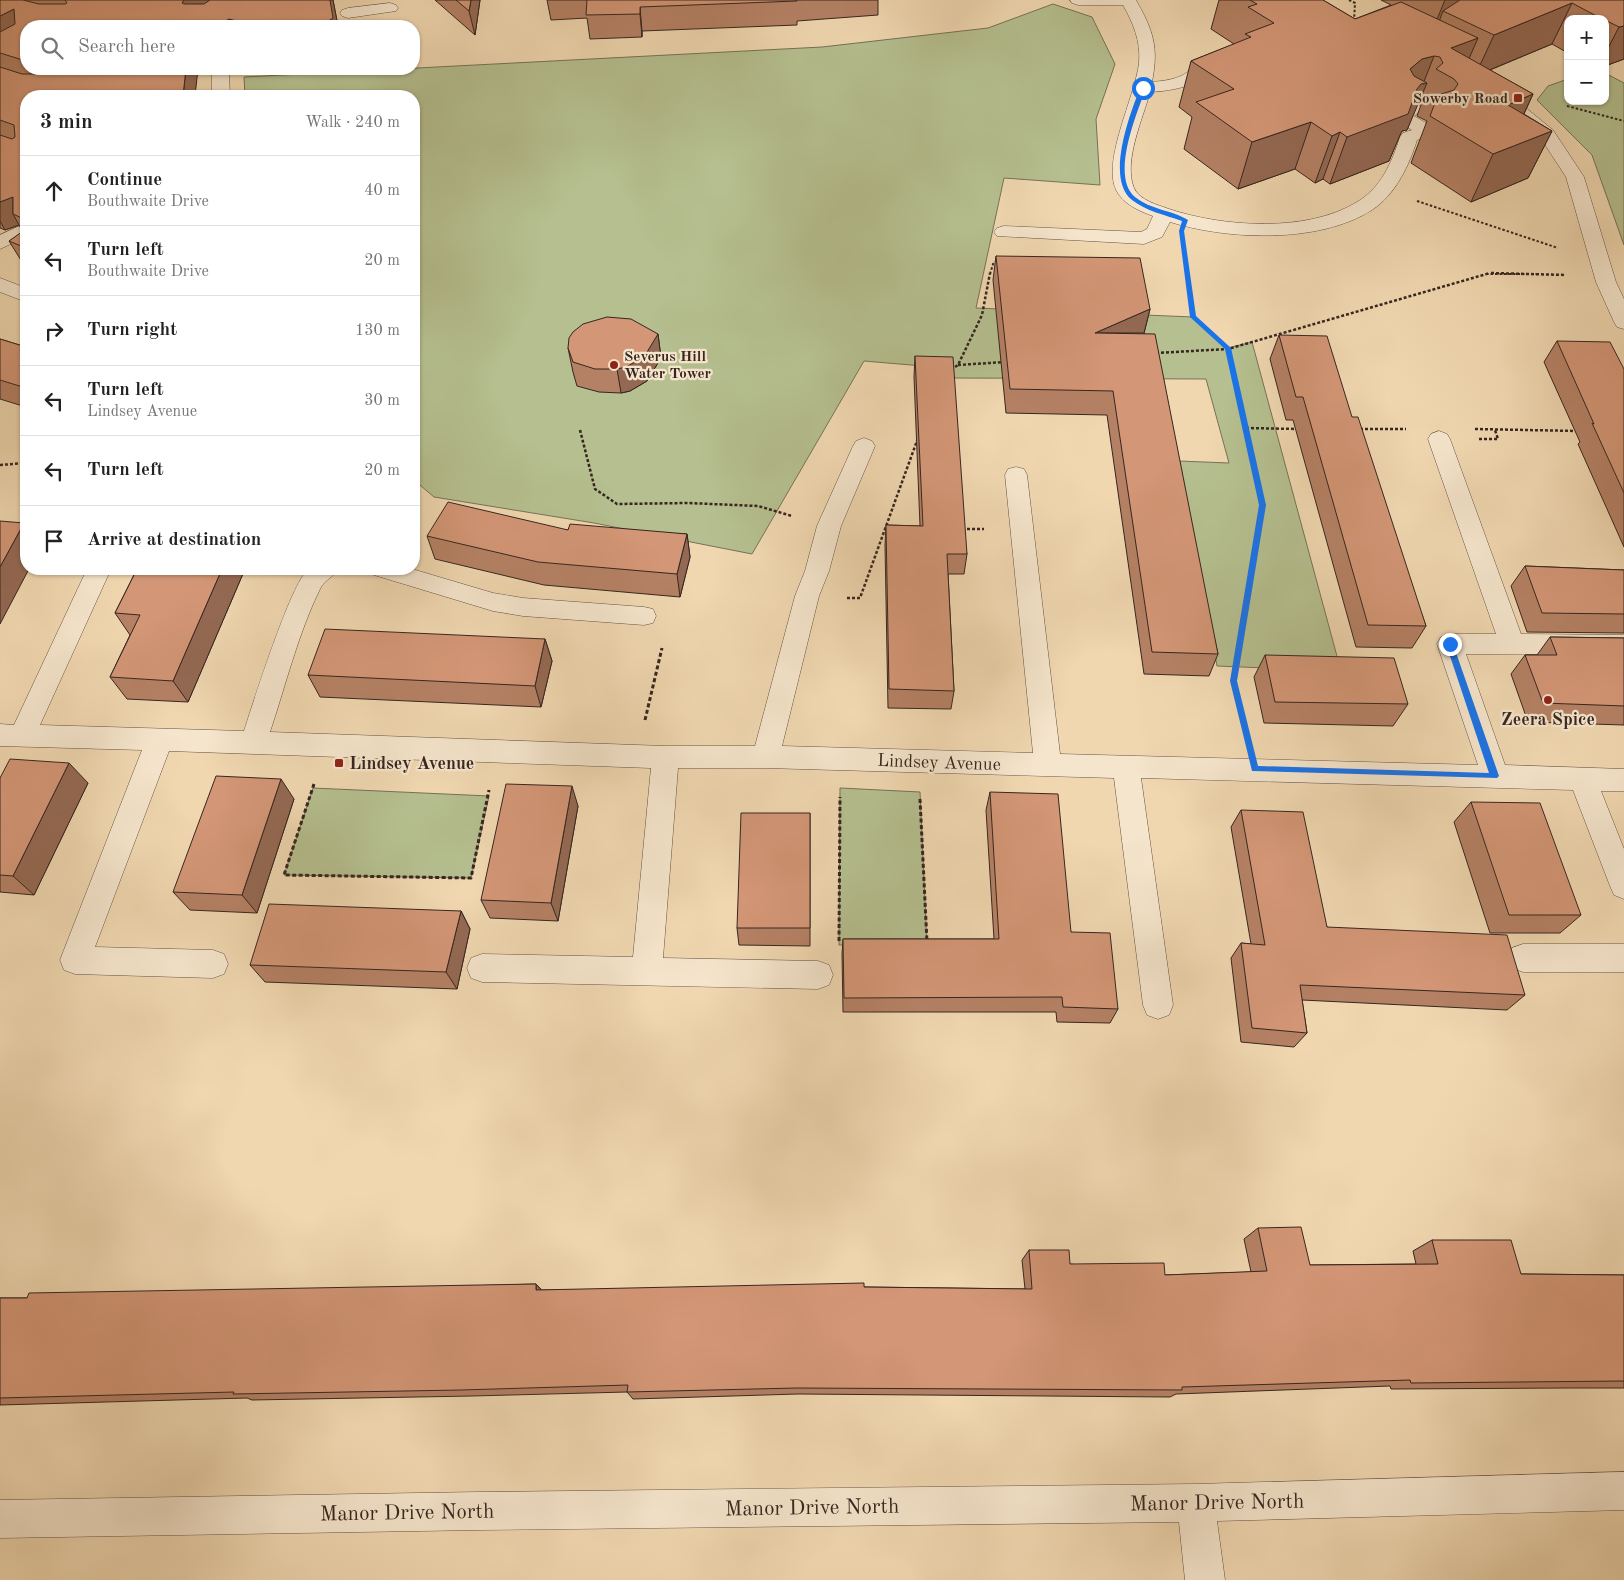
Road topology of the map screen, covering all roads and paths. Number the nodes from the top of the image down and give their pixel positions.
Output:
1 (1078, 0) edge
2 (1128, 0) edge
3 (1349, 0) edge
4 (366, 6) edge
5 (390, 8) dead end
6 (348, 14) dead end
7 (1354, 24) edge
8 (1211, 64) edge
9 (220, 75) edge
10 (1143, 88) junction
11 (221, 90) edge
12 (1506, 101) edge
13 (1412, 109) edge
14 (1446, 211) dead end
15 (1164, 213) junction
16 (1185, 220) junction
17 (20, 232) edge
18 (1004, 232) joint
19 (0, 243) edge
20 (1600, 262) junction
21 (1606, 282) junction
22 (0, 284) edge
23 (20, 293) edge
24 (1624, 322) edge
25 (1228, 348) junction
26 (1151, 353) edge
27 (1006, 362) edge
28 (958, 365) junction
29 (946, 373) edge
30 (580, 430) dead end
31 (920, 431) edge
32 (1438, 439) dead end
33 (864, 446) dead end
34 (20, 463) edge
35 (0, 465) edge
36 (1016, 475) dead end
37 (829, 526) junction
38 (1021, 528) junction
39 (953, 529) edge
40 (884, 530) junction
41 (894, 530) edge
42 (97, 575) edge
43 (318, 575) edge
44 (404, 575) edge
45 (807, 596) junction
46 (644, 616) joint
47 (1512, 644) junction
48 (1624, 646) edge
49 (11, 735) edge
50 (160, 739) junction
51 (254, 742) junction
52 (326, 745) junction
53 (496, 751) junction
54 (636, 756) junction
55 (665, 757) junction
56 (766, 757) junction
57 (840, 760) junction
58 (918, 762) junction
59 (1048, 765) junction
60 (1126, 767) junction
61 (1254, 769) junction
62 (1495, 776) junction
63 (1583, 779) junction
64 (1624, 780) edge
65 (1624, 886) edge
66 (918, 945) edge
67 (1523, 958) dead end
68 (1624, 958) edge
69 (213, 964) dead end
70 (482, 968) dead end
71 (647, 971) junction
72 (818, 975) joint
73 (1158, 1005) dead end
74 (1624, 1491) edge
75 (1196, 1503) junction
76 (0, 1519) edge
77 (1205, 1580) edge

1 - 2 street
2 - 10 street
3 - 7 path
4 - 5 street
4 - 6 street
8 - 10 street
9 - 11 street
10 - 15 street
12 - 20 street
13 - 16 street
14 - 20 path
15 - 16 street
15 - 18 street
16 - 25 path
17 - 19 street
18 - 28 path
20 - 21 street
21 - 24 street
21 - 25 path
22 - 23 street
25 - 26 path
25 - 61 path
27 - 28 path
28 - 29 path
30 - 37 path
31 - 40 path
32 - 47 street
33 - 37 street
34 - 35 path
36 - 38 street
37 - 45 street
38 - 39 path
38 - 59 street
40 - 41 path
40 - 45 path
42 - 49 street
43 - 51 street
44 - 46 street
45 - 56 street
46 - 54 path
47 - 48 street
47 - 62 street
49 - 50 street, Lindsey Avenue
50 - 51 street, Lindsey Avenue
50 - 69 street
51 - 52 street, Lindsey Avenue
52 - 53 street, Lindsey Avenue
52 - 53 path
53 - 54 street, Lindsey Avenue
54 - 55 street, Lindsey Avenue
55 - 56 street, Lindsey Avenue
55 - 71 street
56 - 57 street, Lindsey Avenue
57 - 58 street, Lindsey Avenue
57 - 72 path
58 - 59 street, Lindsey Avenue
58 - 66 path
59 - 60 street, Lindsey Avenue
60 - 61 street, Lindsey Avenue
60 - 73 street
61 - 62 street, Lindsey Avenue
62 - 63 street, Lindsey Avenue
63 - 64 street, Lindsey Avenue
63 - 65 street
67 - 68 street
70 - 71 street
71 - 72 street
74 - 75 street, Manor Drive North
75 - 76 street, Manor Drive North
75 - 77 street

